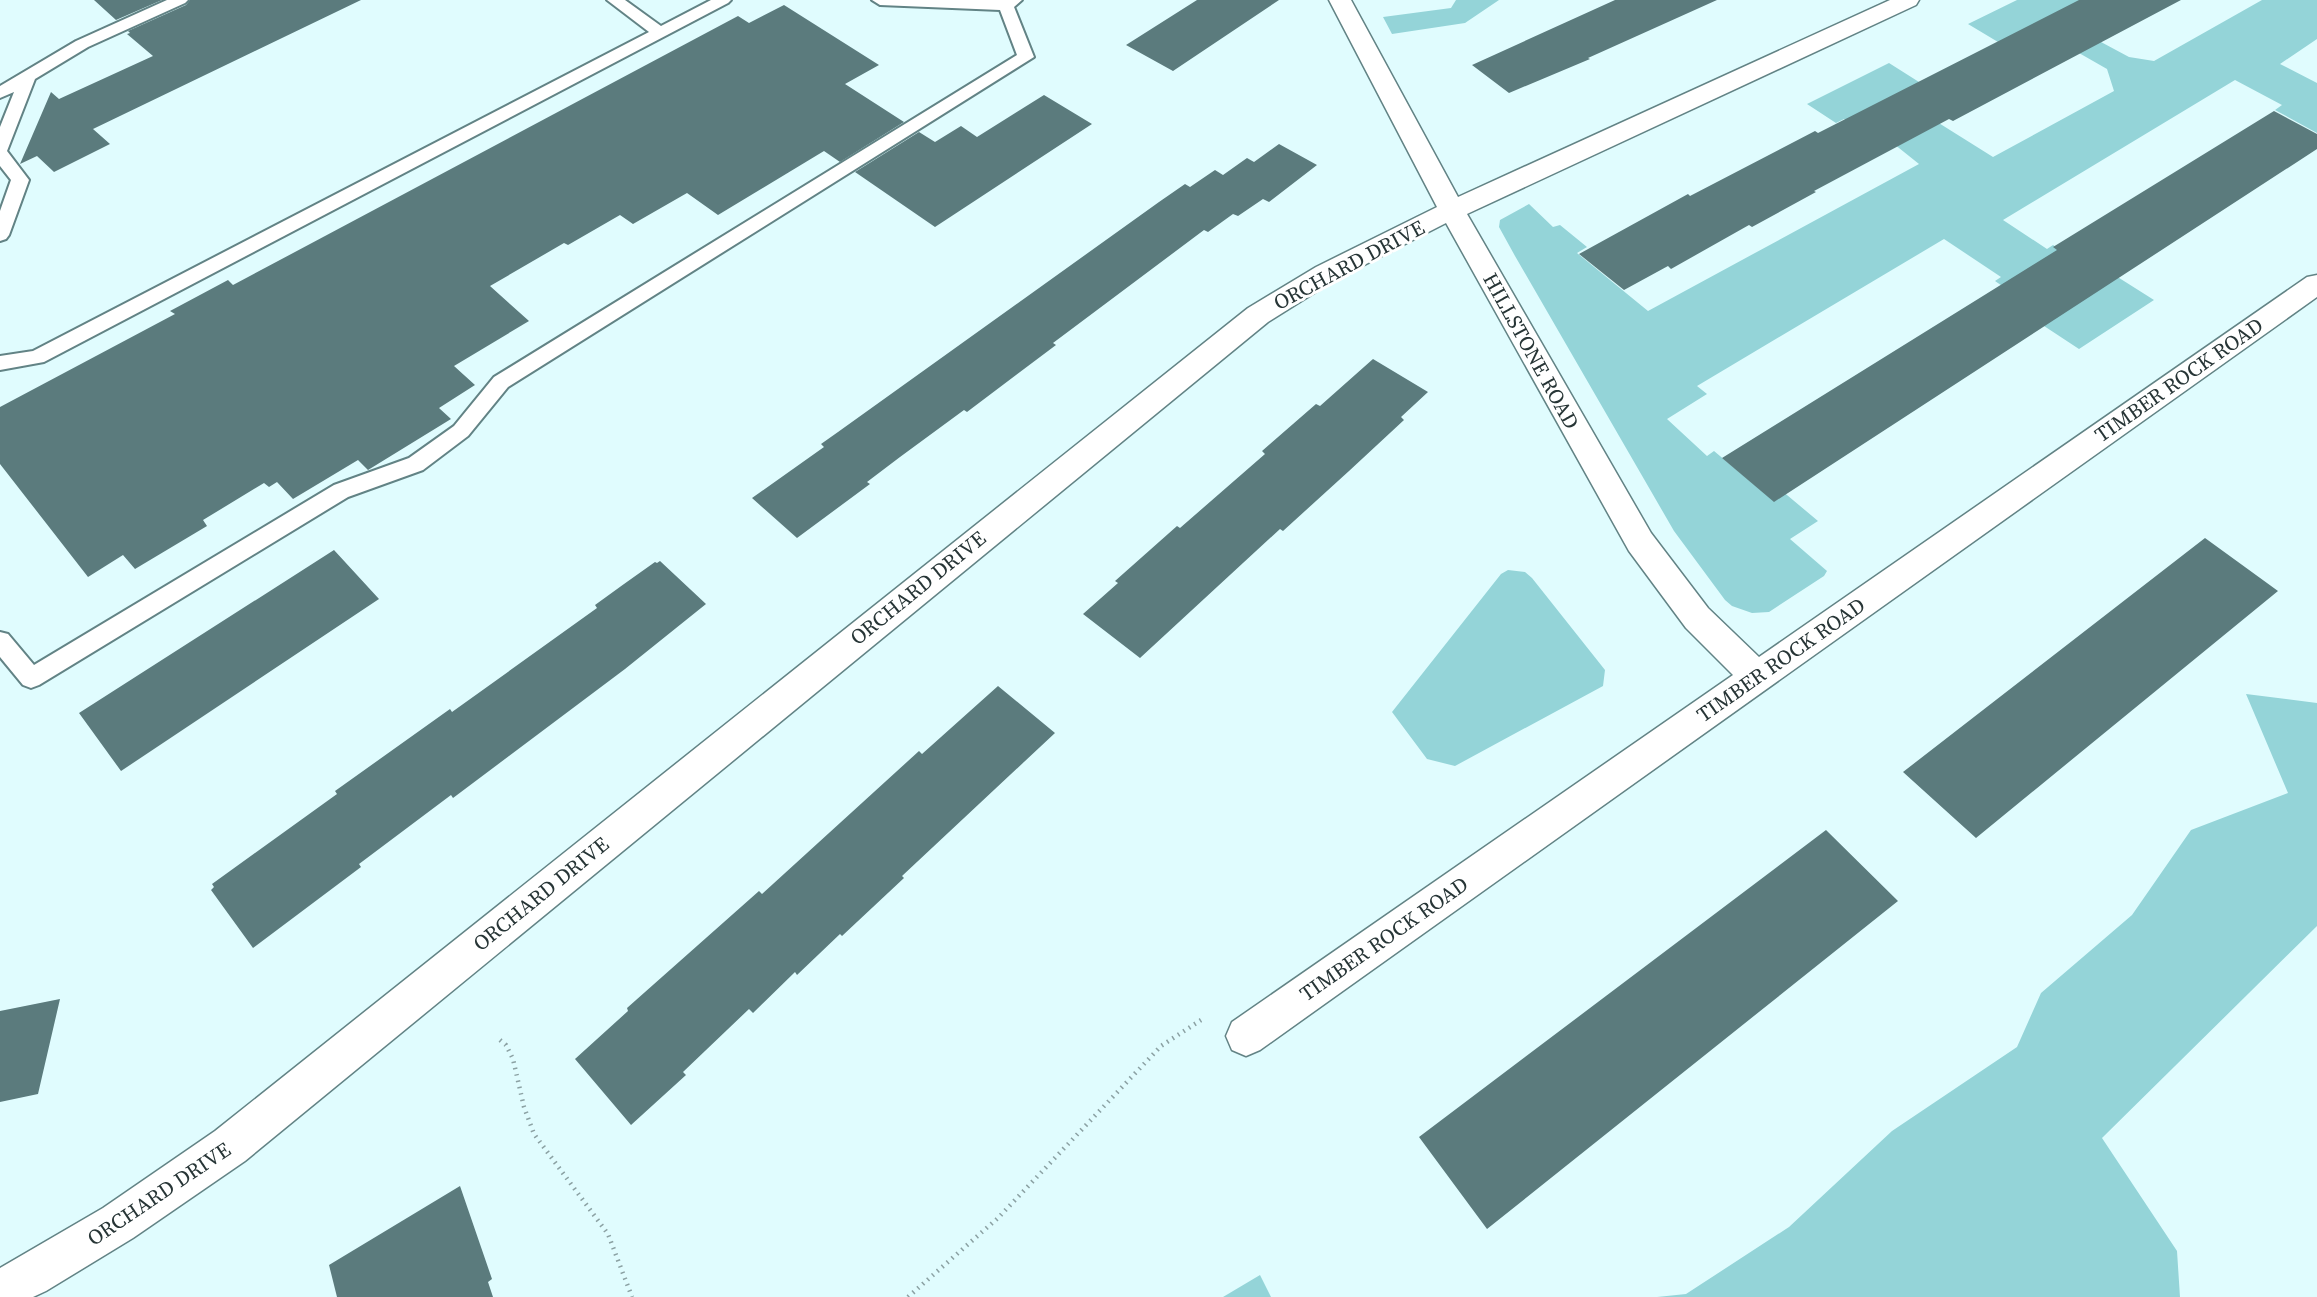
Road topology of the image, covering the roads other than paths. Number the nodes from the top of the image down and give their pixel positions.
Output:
1 (180, 0) edge
2 (615, 0) edge
3 (723, 0) edge
4 (880, 0) edge
5 (1340, 0) edge
6 (1908, 0) edge
7 (1009, 2) edge
8 (659, 32) junction
9 (28, 76) junction
10 (0, 93) edge
11 (0, 148) edge
12 (0, 154) edge
13 (1452, 210) junction
14 (0, 235) edge
15 (2317, 284) edge
16 (0, 363) edge
17 (0, 641) edge
18 (1757, 677) junction
19 (1246, 1036) road end
20 (0, 1291) edge

1 - 9 lane
2 - 8 lane
3 - 8 lane
4 - 7 lane
5 - 13 street, HILLSTONE ROAD
6 - 13 street, ORCHARD DRIVE
7 - 17 lane
8 - 16 lane
9 - 10 lane
9 - 11 lane
12 - 14 lane
13 - 18 street, HILLSTONE ROAD
13 - 20 street, ORCHARD DRIVE
15 - 18 street, TIMBER ROCK ROAD
18 - 19 street, TIMBER ROCK ROAD

